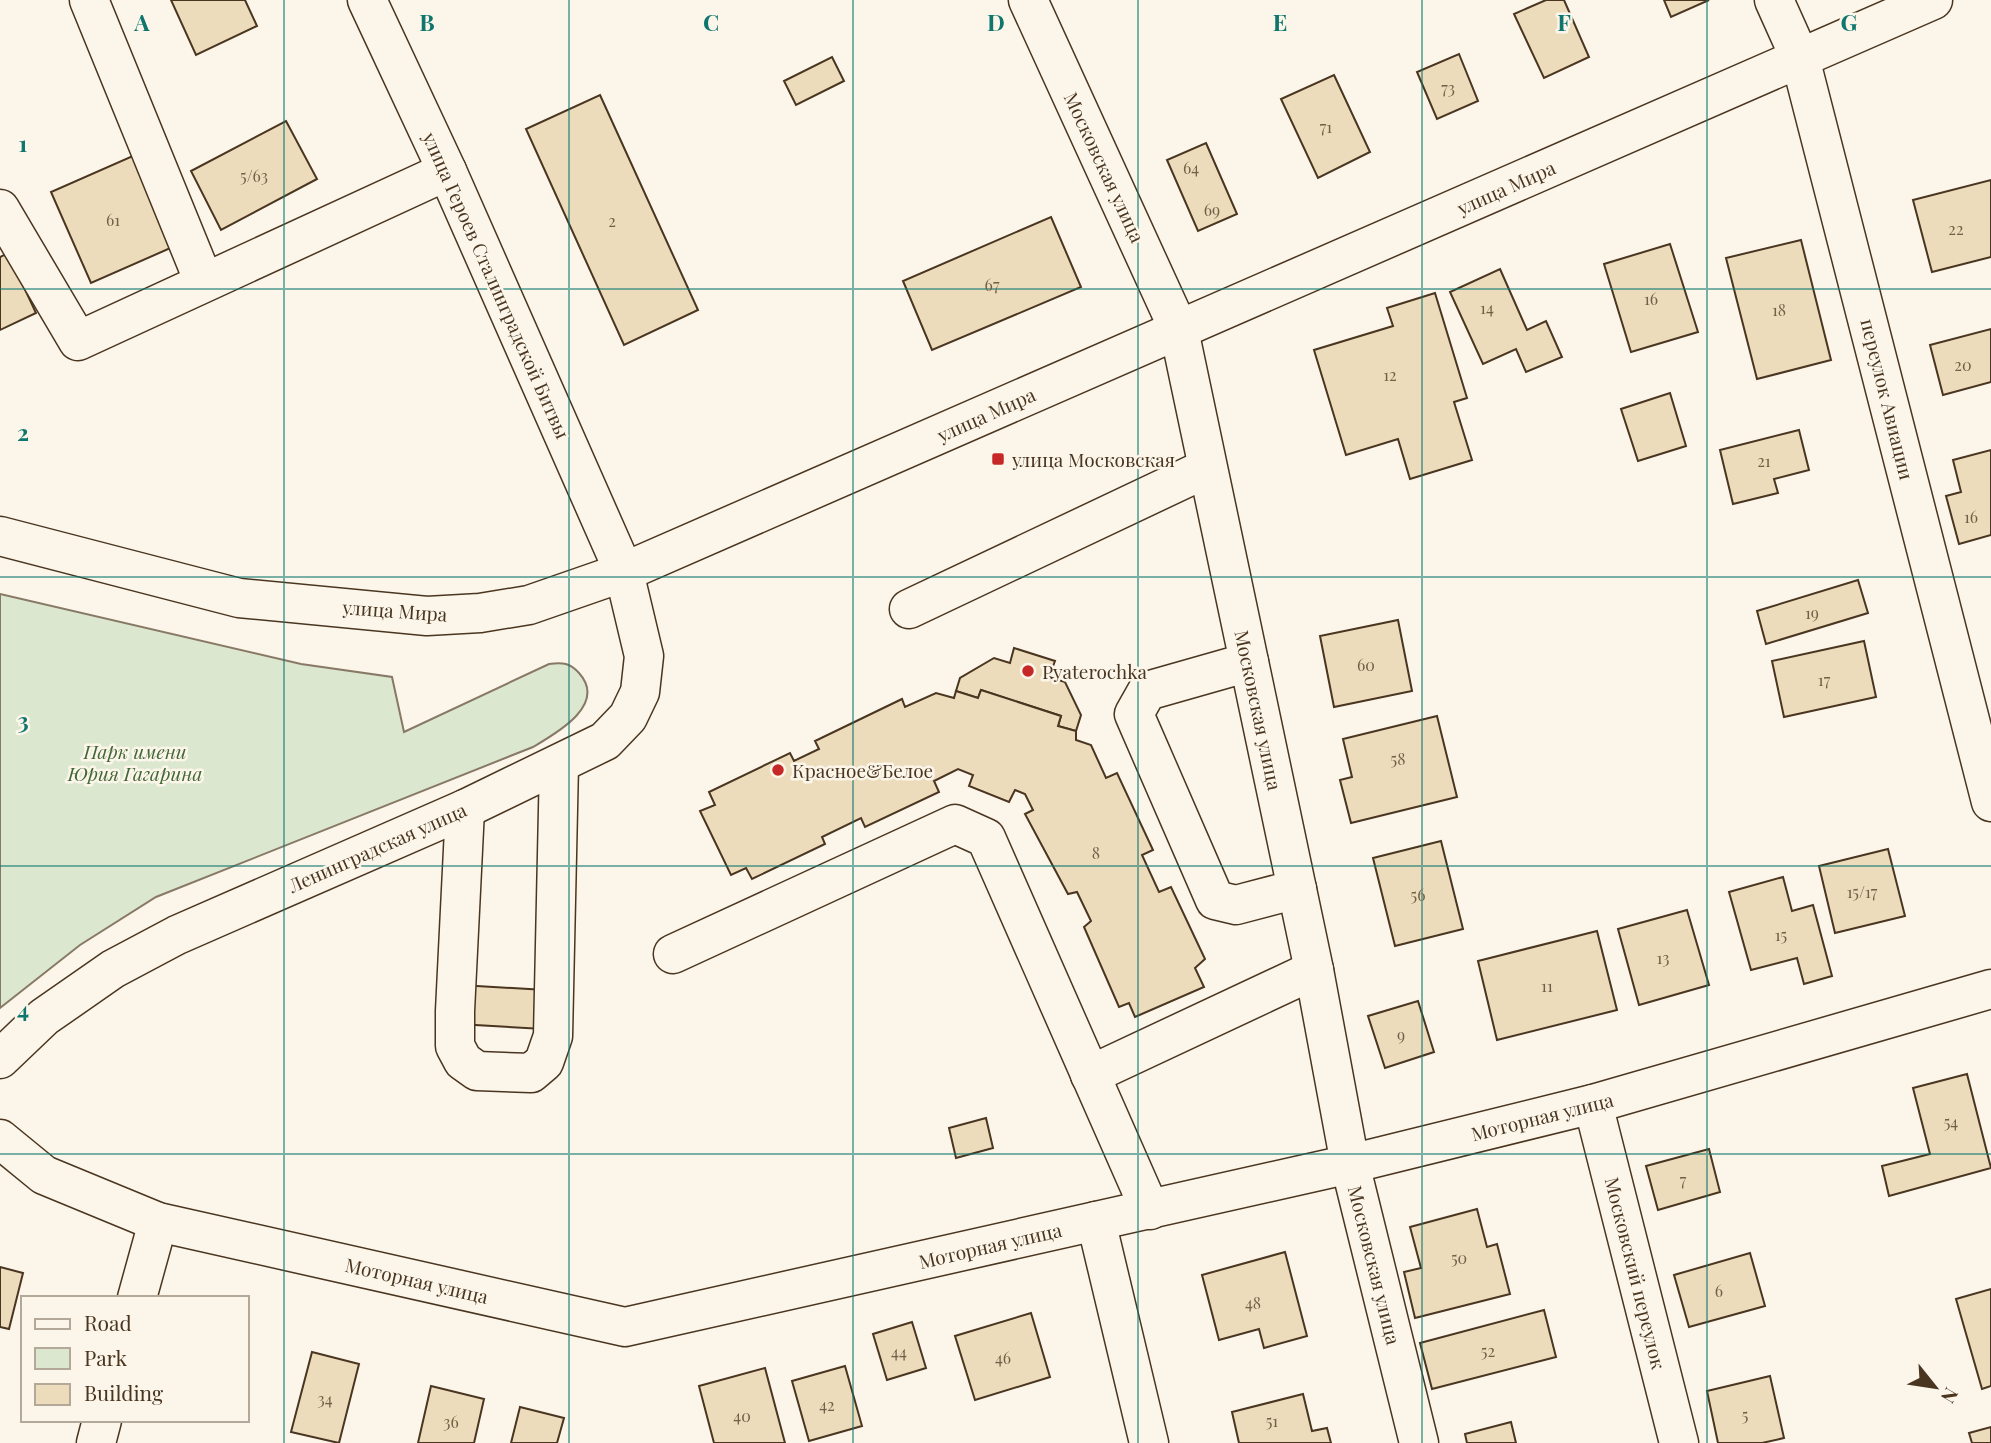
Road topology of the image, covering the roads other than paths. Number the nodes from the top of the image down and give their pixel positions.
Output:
1 (89, 0) edge
2 (367, 0) edge
3 (1028, 0) edge
4 (1774, 0) edge
5 (1933, 0) edge
6 (1800, 58) junction
7 (447, 171) junction
8 (3, 220) edge
9 (204, 282) junction
10 (1179, 330) junction
11 (1208, 468) junction
12 (0, 536) edge
13 (624, 572) junction
14 (909, 609) dead end
15 (1249, 662) junction
16 (559, 764) junction
17 (1991, 802) edge
18 (465, 809) junction
19 (1297, 889) junction
20 (673, 954) dead end
21 (1314, 970) junction
22 (1991, 989) edge
23 (0, 1059) edge
24 (1090, 1075) junction
25 (1593, 1104) junction
26 (0, 1139) edge
27 (1350, 1164) junction
28 (1150, 1210) junction
29 (1096, 1221) junction
30 (158, 1222) junction
31 (138, 1296) edge
32 (101, 1422) edge
33 (96, 1443) edge
34 (1149, 1443) edge
35 (1419, 1443) edge
36 (1679, 1443) edge

1 - 9 street
2 - 7 street, улица Героев Сталинградской Битвы
3 - 10 street, Московская улица
4 - 6 street, переулок Авиации
5 - 6 street, улица Мира
6 - 10 street, улица Мира
6 - 17 street, переулок Авиации
7 - 9 street
7 - 13 street, улица Героев Сталинградской Битвы
8 - 9 street
10 - 11 street, Московская улица
10 - 13 street, улица Мира
11 - 14 street
11 - 15 street, Московская улица
12 - 13 street, улица Мира
13 - 16 street, Ленинградская улица
15 - 19 street, Московская улица
15 - 19 street
16 - 18 street, Ленинградская улица
16 - 18 street
18 - 23 street, Ленинградская улица
19 - 21 street, Московская улица
20 - 24 street
21 - 24 street
21 - 27 street, Московская улица
22 - 25 street, Моторная улица
24 - 28 street
25 - 27 street, Моторная улица
25 - 36 street, Московский переулок
26 - 30 street, Моторная улица
27 - 28 street, Моторная улица
27 - 35 street, Московская улица
28 - 29 street, Моторная улица
29 - 30 street, Моторная улица
29 - 34 street
30 - 31 street
32 - 33 street

